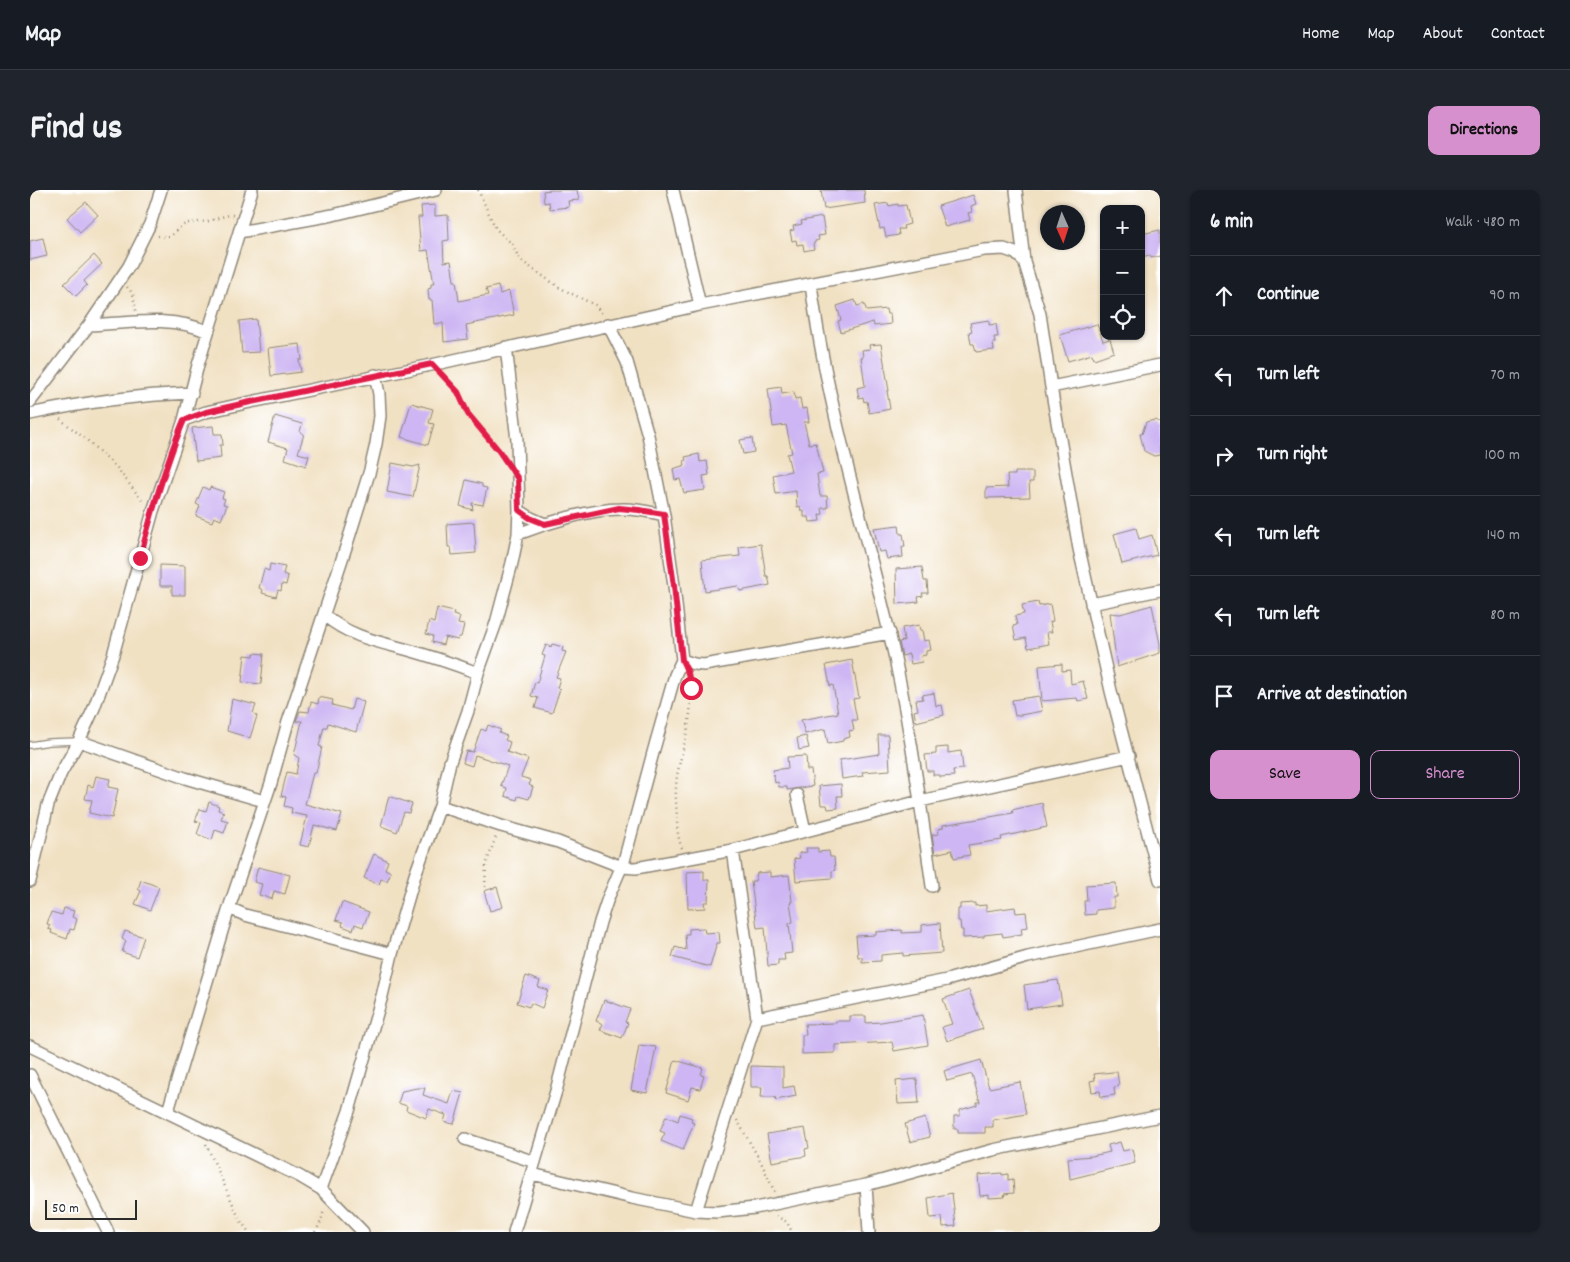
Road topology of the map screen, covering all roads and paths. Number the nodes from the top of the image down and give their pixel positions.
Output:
1 (161, 190) edge
2 (252, 190) edge
3 (436, 190) edge
4 (478, 190) edge
5 (673, 190) edge
6 (1016, 190) edge
7 (244, 216) junction
8 (239, 232) junction
9 (140, 247) junction
10 (1024, 261) junction
11 (119, 280) junction
12 (811, 284) junction
13 (700, 305) junction
14 (138, 323) junction
15 (608, 324) junction
16 (89, 325) junction
17 (208, 332) junction
18 (506, 347) junction
19 (432, 364) junction
20 (1160, 365) edge
21 (375, 376) junction
22 (1051, 387) junction
23 (192, 393) junction
24 (30, 402) edge
25 (52, 409) junction
26 (30, 414) edge
27 (184, 420) junction
28 (507, 464) dead end
29 (519, 510) junction
30 (153, 511) junction
31 (664, 514) junction
32 (545, 524) junction
33 (518, 534) junction
34 (1160, 590) edge
35 (1091, 604) junction
36 (324, 615) junction
37 (890, 633) junction
38 (682, 660) junction
39 (478, 673) junction
40 (79, 741) junction
41 (30, 745) edge
42 (1129, 756) junction
43 (797, 795) dead end
44 (264, 801) junction
45 (920, 801) junction
46 (440, 806) junction
47 (501, 826) junction
48 (805, 831) junction
49 (733, 850) junction
50 (687, 859) junction
51 (622, 867) junction
52 (1160, 880) edge
53 (30, 881) edge
54 (932, 886) dead end
55 (485, 887) dead end
56 (229, 908) junction
57 (1160, 928) edge
58 (392, 954) junction
59 (757, 1018) junction
60 (30, 1046) edge
61 (30, 1075) edge
62 (729, 1107) junction
63 (168, 1112) junction
64 (1160, 1116) edge
65 (202, 1128) junction
66 (465, 1139) dead end
67 (535, 1162) junction
68 (532, 1174) junction
69 (866, 1185) junction
70 (324, 1193) junction
71 (779, 1203) junction
72 (755, 1208) junction
73 (696, 1210) junction
74 (108, 1232) edge
75 (249, 1232) edge
76 (315, 1232) edge
77 (363, 1232) edge
78 (514, 1232) edge
79 (792, 1232) edge
80 (869, 1232) edge

1 - 9 street
2 - 7 street
3 - 8 street
4 - 15 path
5 - 13 street
6 - 10 street
7 - 8 street
7 - 9 path
8 - 17 street
9 - 11 street
10 - 12 street
10 - 22 street
11 - 14 path
11 - 16 street
12 - 13 street
12 - 37 street
13 - 15 street
14 - 16 street
14 - 17 street
15 - 18 street
15 - 31 street
16 - 24 street
17 - 23 street
18 - 19 street
18 - 29 street
19 - 21 street
19 - 28 path
20 - 22 street
21 - 27 street
21 - 36 street
22 - 35 street
23 - 25 street
23 - 27 street
25 - 26 street
25 - 30 path
27 - 30 street
29 - 32 street
29 - 33 street
30 - 40 street
31 - 32 street
31 - 38 street
32 - 33 street
33 - 39 street
34 - 35 street
35 - 42 street
36 - 39 street
36 - 44 street
37 - 38 street
37 - 45 street
38 - 50 path
38 - 51 street
39 - 46 street
40 - 41 lane
40 - 44 street
40 - 53 street
42 - 45 street
42 - 52 street
43 - 48 street
44 - 56 street
45 - 48 street
45 - 54 street
46 - 47 street
46 - 58 street
47 - 51 street
47 - 55 path
48 - 49 street
49 - 50 street
49 - 59 street
50 - 51 street
51 - 67 street
56 - 58 street
56 - 63 street
57 - 59 street
58 - 70 street
59 - 62 street
60 - 63 street
61 - 74 street
62 - 71 path
62 - 73 street
63 - 65 street
64 - 69 street
65 - 70 street
65 - 75 path
66 - 67 street
67 - 68 street
68 - 73 street
68 - 78 street
69 - 71 street
69 - 80 street
70 - 76 path
70 - 77 street
71 - 72 street
72 - 73 street
72 - 79 path

